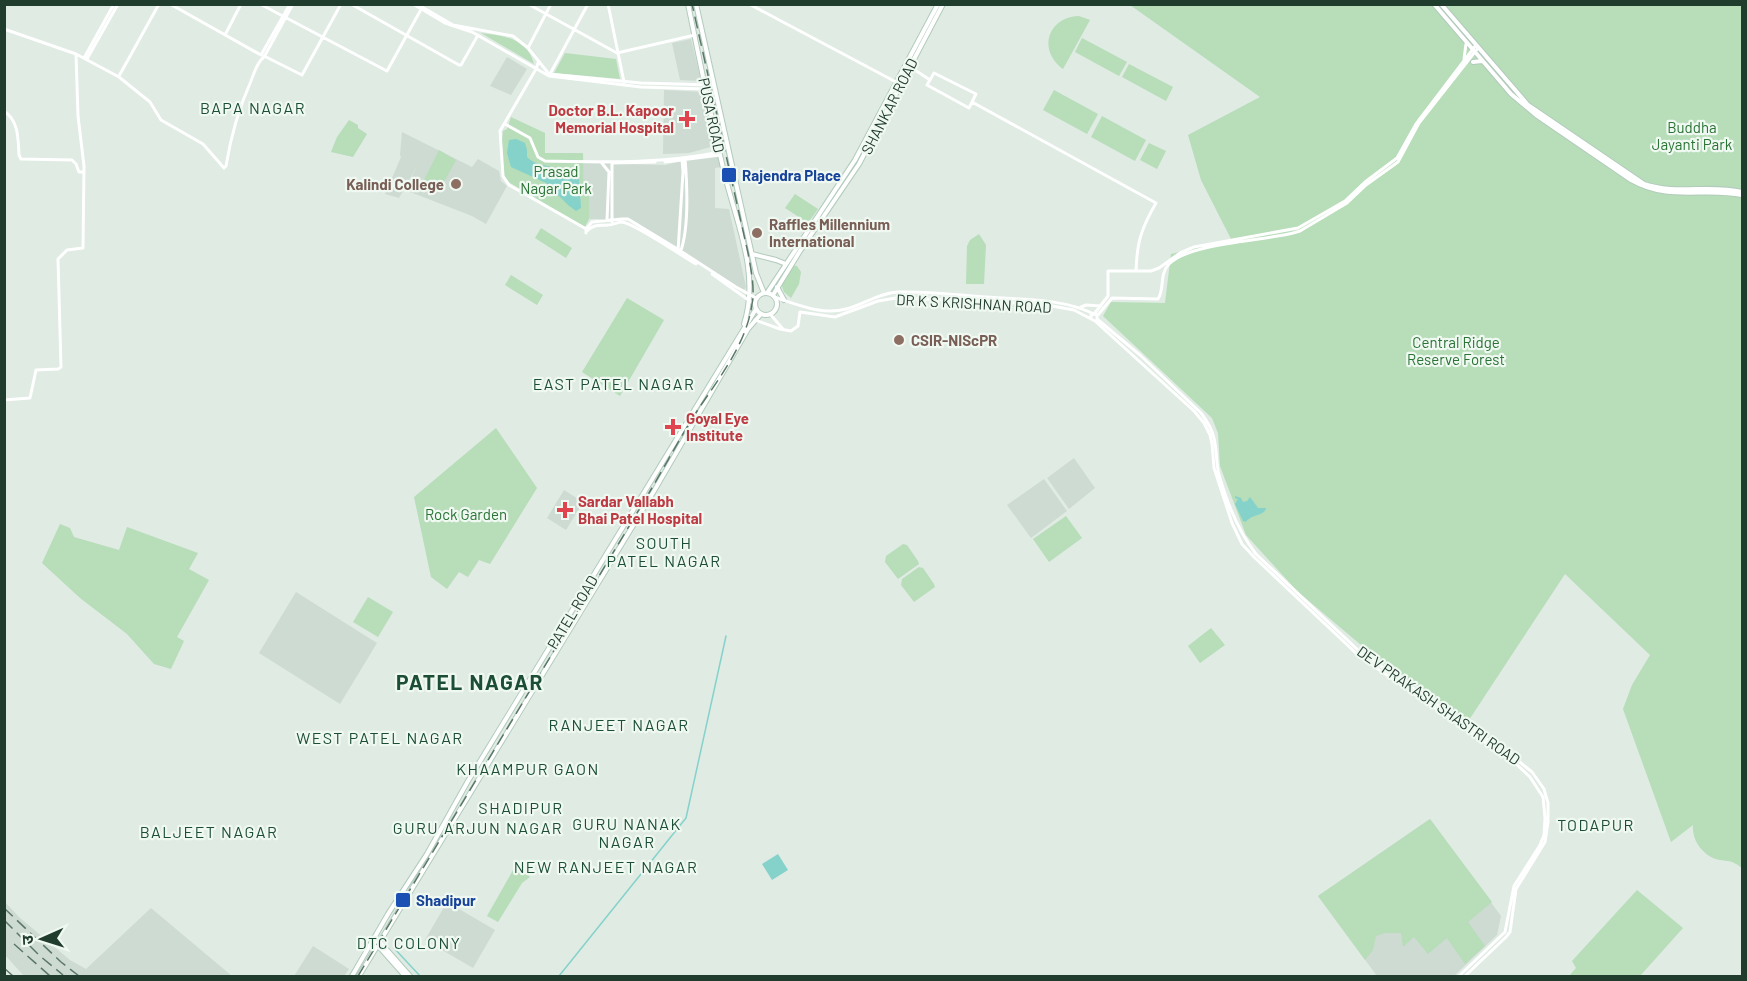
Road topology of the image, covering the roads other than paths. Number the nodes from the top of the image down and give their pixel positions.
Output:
1 (114, 4) edge
2 (118, 4) edge
3 (159, 4) edge
4 (170, 4) edge
5 (241, 4) edge
6 (260, 4) edge
7 (291, 4) edge
8 (341, 4) edge
9 (351, 4) edge
10 (415, 4) edge
11 (528, 4) edge
12 (551, 4) edge
13 (588, 4) edge
14 (608, 4) edge
15 (688, 4) edge
16 (696, 4) edge
17 (750, 4) edge
18 (938, 4) edge
19 (943, 4) edge
20 (1434, 4) edge
21 (1441, 4) edge
22 (422, 7) edge
23 (546, 14) junction
24 (285, 17) junction
25 (4, 29) edge
26 (481, 29) junction
27 (574, 30) junction
28 (225, 35) junction
29 (478, 35) junction
30 (406, 36) junction
31 (695, 36) junction
32 (322, 38) junction
33 (1466, 44) junction
34 (528, 48) junction
35 (1475, 49) junction
36 (617, 52) junction
37 (76, 54) junction
38 (262, 57) junction
39 (86, 58) junction
40 (1483, 61) junction
41 (1473, 62) joint
42 (538, 63) junction
43 (1464, 63) junction
44 (907, 65) junction
45 (537, 69) junction
46 (549, 74) junction
47 (119, 77) junction
48 (930, 80) junction
49 (624, 82) junction
50 (896, 82) junction
51 (704, 85) junction
52 (714, 85) junction
53 (972, 102) junction
54 (4, 111) edge
55 (505, 124) junction
56 (720, 154) junction
57 (684, 158) junction
58 (601, 162) junction
59 (612, 162) junction
60 (84, 172) junction
61 (1743, 193) edge
62 (610, 222) junction
63 (799, 250) junction
64 (679, 252) junction
65 (752, 254) junction
66 (761, 256) junction
67 (786, 264) junction
68 (754, 266) junction
69 (1136, 271) junction
70 (777, 286) junction
71 (766, 293) junction
72 (750, 294) junction
73 (773, 296) junction
74 (963, 296) junction
75 (1110, 297) junction
76 (756, 298) junction
77 (749, 300) junction
78 (784, 300) junction
79 (963, 301) junction
80 (796, 304) junction
81 (1101, 306) junction
82 (755, 307) junction
83 (1081, 307) junction
84 (800, 312) junction
85 (761, 314) junction
86 (770, 314) junction
87 (1096, 318) junction
88 (755, 320) junction
89 (784, 330) junction
90 (742, 331) junction
91 (4, 400) edge
92 (374, 939) junction
93 (379, 943) junction
94 (1478, 962) junction
95 (352, 976) edge
96 (359, 976) edge
97 (405, 976) edge
98 (410, 976) edge
99 (1459, 976) edge
100 (1465, 976) edge

1 - 39 street
2 - 39 street
3 - 47 street
4 - 28 street
5 - 28 street
6 - 24 street
7 - 24 street
8 - 32 street
9 - 30 street
10 - 22 street
11 - 23 street
12 - 23 street
13 - 27 street
14 - 36 street
15 - 31 main road, PUSA ROAD
16 - 52 main road, PUSA ROAD
17 - 50 street
18 - 44 main road, SHANKAR ROAD
19 - 44 main road, SHANKAR ROAD
20 - 33 main road
21 - 35 main road
22 - 26 street
22 - 29 street
22 - 30 street
23 - 27 street
23 - 34 street
24 - 32 street
24 - 38 street
25 - 37 street
26 - 29 street
26 - 34 street
27 - 36 street
27 - 46 street
28 - 38 street
29 - 30 street
29 - 45 street
30 - 32 street
31 - 36 street
31 - 51 main road, PUSA ROAD
32 - 38 street
33 - 35 main road
33 - 43 street
34 - 42 street
35 - 40 main road
35 - 43 street
35 - 61 main road
36 - 49 street
37 - 39 street
37 - 60 street
38 - 47 street
39 - 47 street
40 - 41 main road
40 - 61 main road
41 - 43 street
42 - 45 street
42 - 46 street
43 - 69 street
43 - 75 street
44 - 48 street
44 - 50 main road, SHANKAR ROAD
44 - 63 main road, SHANKAR ROAD
45 - 51 street
45 - 55 street
46 - 49 street
48 - 53 street
48 - 53 street
49 - 51 street
50 - 63 main road, SHANKAR ROAD
51 - 52 street
51 - 56 main road, PUSA ROAD
52 - 65 main road, PUSA ROAD
53 - 69 street
54 - 60 street
55 - 58 street
55 - 62 street
56 - 57 street
56 - 72 main road, PUSA ROAD
57 - 59 street
57 - 64 street
58 - 59 street
58 - 62 street
59 - 62 street
60 - 91 street
62 - 64 street
63 - 67 main road, SHANKAR ROAD
63 - 70 main road, SHANKAR ROAD
64 - 72 street
64 - 77 street
65 - 66 main road
65 - 68 main road, PUSA ROAD
66 - 67 main road
66 - 68 main road
67 - 71 main road, SHANKAR ROAD
68 - 71 main road, PUSA ROAD
69 - 75 street
70 - 73 main road, SHANKAR ROAD
70 - 78 main road
71 - 73 main road
71 - 76 main road
72 - 76 street
72 - 77 main road, PUSA ROAD
73 - 78 street, DR K S KRISHNAN ROAD
73 - 86 main road
74 - 79 street
74 - 80 street, DR K S KRISHNAN ROAD
74 - 83 street, DR K S KRISHNAN ROAD
75 - 81 street
75 - 87 street
76 - 82 main road
77 - 82 street
77 - 90 main road, PUSA ROAD
78 - 80 street, DR K S KRISHNAN ROAD
79 - 84 street, DR K S KRISHNAN ROAD
79 - 87 street, DR K S KRISHNAN ROAD
80 - 84 street
81 - 83 street
81 - 87 street
82 - 85 main road
82 - 90 main road, PATEL ROAD
83 - 87 street, DR K S KRISHNAN ROAD
84 - 89 street
85 - 86 main road
85 - 88 main road, PATEL ROAD
86 - 89 street
87 - 94 street, DEV PRAKASH SHASTRI ROAD
88 - 89 street
88 - 93 main road, PATEL ROAD
90 - 92 main road, PATEL ROAD
92 - 93 main road
92 - 95 main road, PATEL ROAD
93 - 96 main road, PATEL ROAD
93 - 97 main road
93 - 98 main road
94 - 99 street, DEV PRAKASH SHASTRI ROAD
94 - 100 street, DEV PRAKASH SHASTRI ROAD

